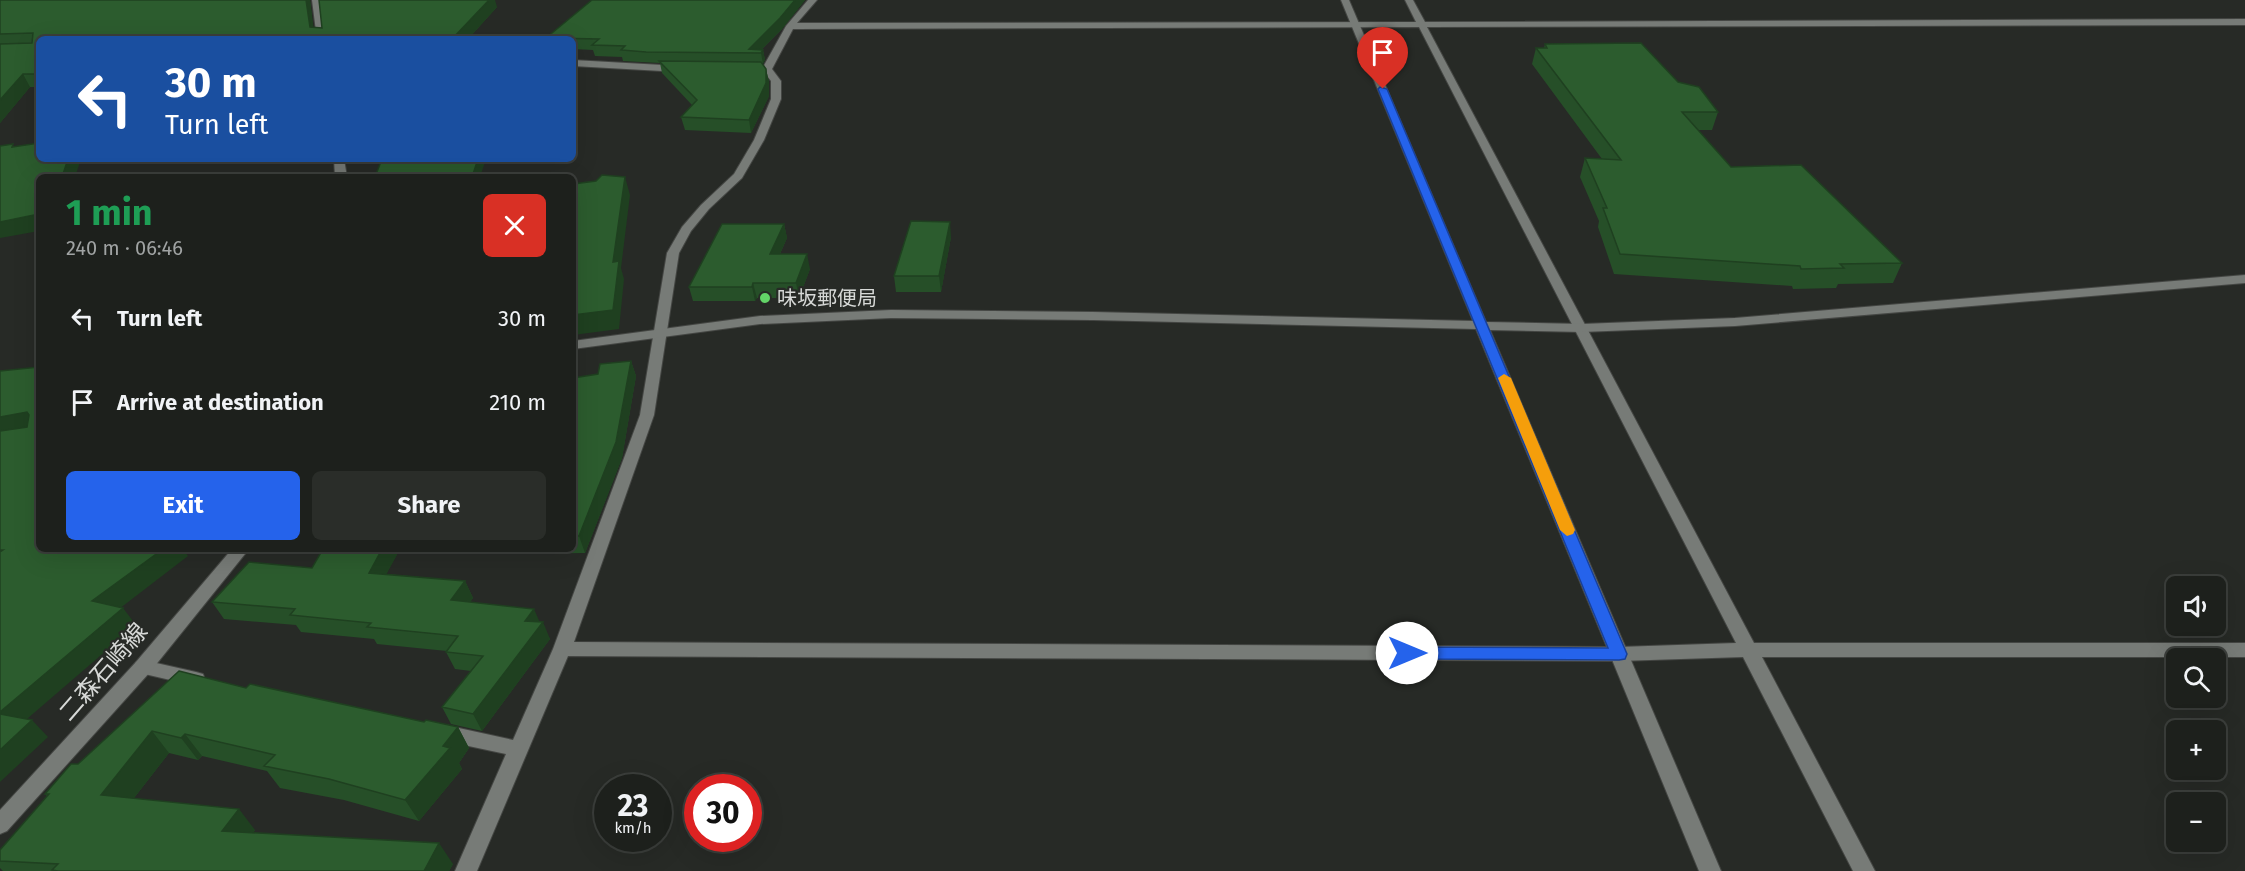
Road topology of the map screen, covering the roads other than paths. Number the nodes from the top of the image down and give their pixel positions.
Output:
1 (316, 0) edge
2 (813, 0) edge
3 (1345, 0) edge
4 (1409, 0) edge
5 (2245, 22) edge
6 (1422, 23) junction
7 (1355, 24) junction
8 (790, 26) junction
9 (321, 36) edge
10 (576, 63) edge
11 (693, 69) edge
12 (2245, 279) edge
13 (1483, 327) junction
14 (1581, 328) junction
15 (662, 332) junction
16 (576, 345) edge
17 (239, 552) edge
18 (562, 649) junction
19 (1750, 650) junction
20 (2245, 650) edge
21 (1619, 654) junction
22 (143, 667) junction
23 (211, 682) edge
24 (428, 729) edge
25 (519, 749) junction
26 (0, 825) edge
27 (466, 871) edge
28 (1710, 871) edge
29 (1864, 871) edge

1 - 9 street
2 - 8 street
3 - 7 street
4 - 6 street
5 - 6 street
6 - 7 street
6 - 14 street
7 - 8 street
7 - 13 street
8 - 15 street
10 - 11 street
12 - 14 street
13 - 14 street
13 - 15 street
13 - 21 street
14 - 19 street
15 - 16 street
15 - 18 street
17 - 22 street, 二森石崎線
18 - 21 street
18 - 25 street
19 - 20 street
19 - 21 street
19 - 29 street
21 - 28 street
22 - 23 street
22 - 26 street, 二森石崎線
24 - 25 street
25 - 27 street

